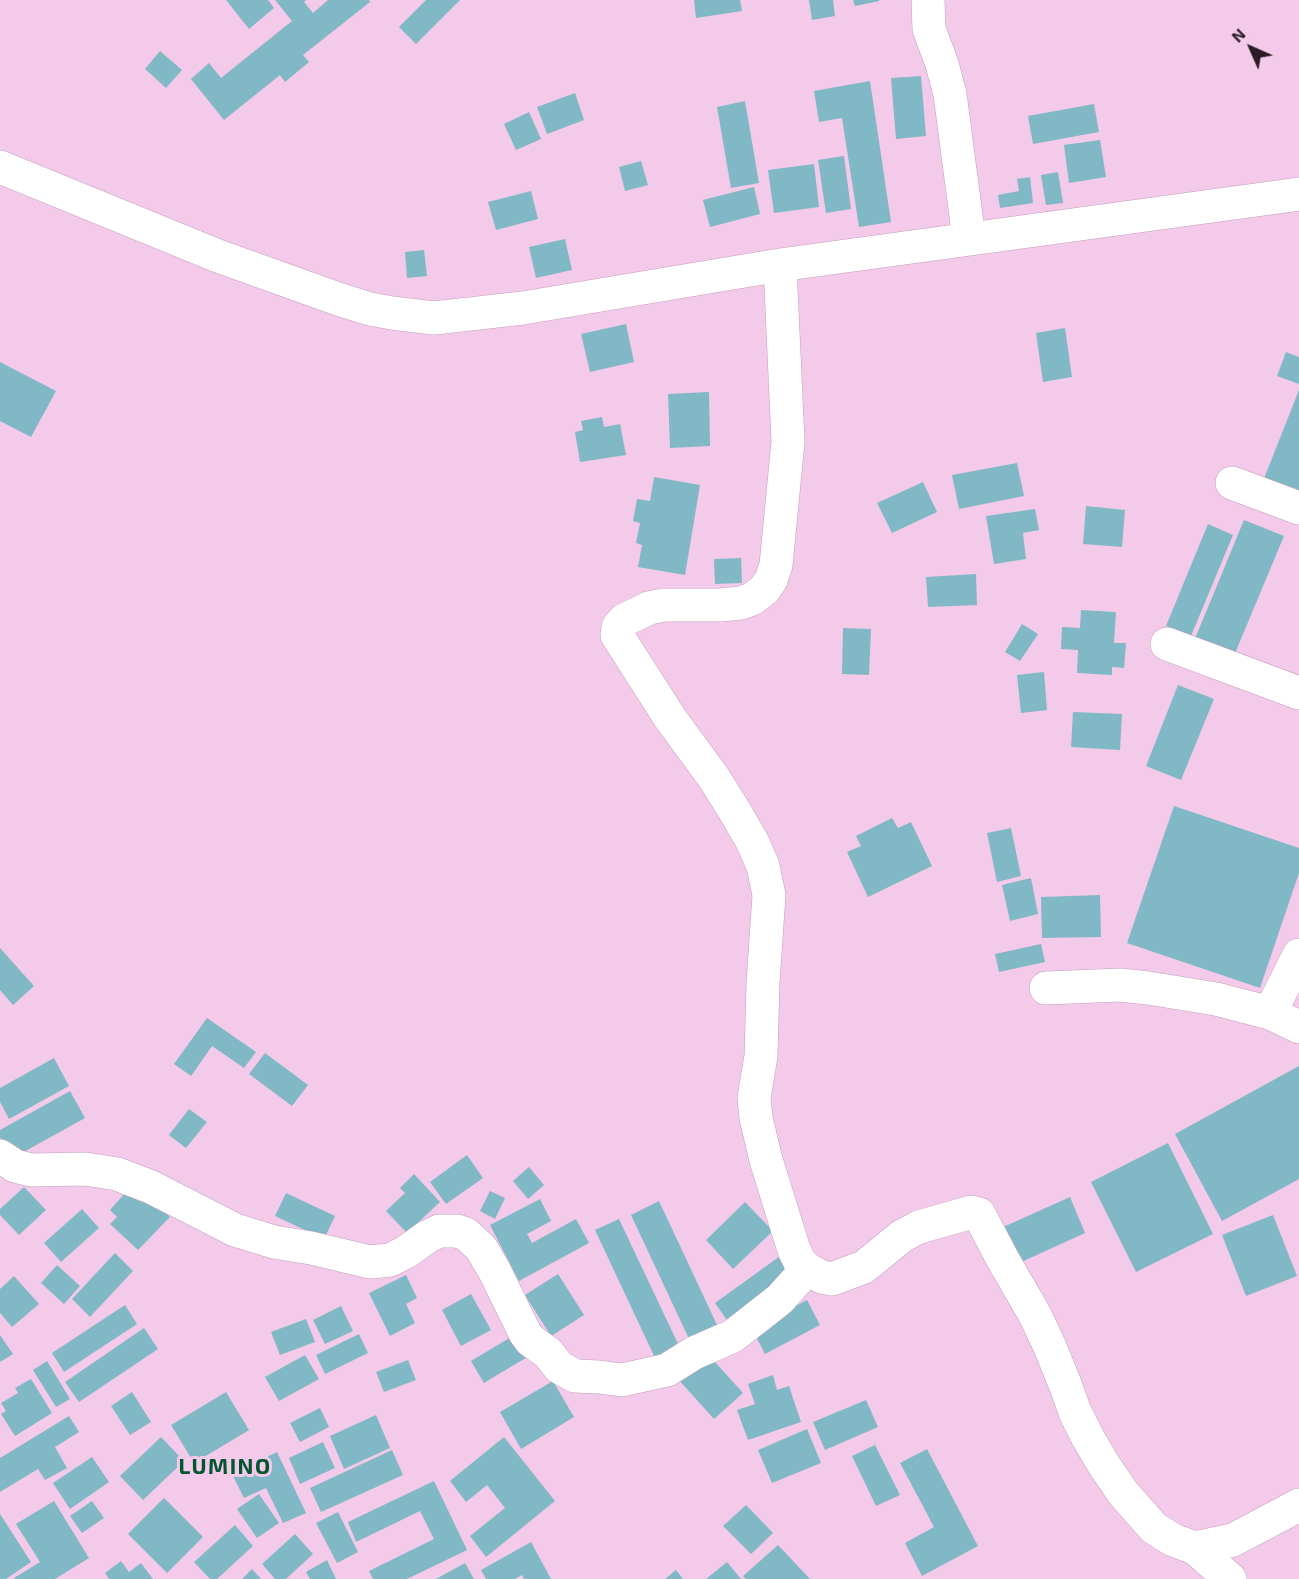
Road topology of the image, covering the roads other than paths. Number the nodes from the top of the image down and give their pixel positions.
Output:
1 (928, 0) edge
2 (0, 167) edge
3 (1299, 194) edge
4 (969, 239) junction
5 (780, 264) junction
6 (1232, 483) dead end
7 (1299, 508) edge
8 (1167, 644) dead end
9 (1299, 693) edge
10 (1299, 955) edge
11 (1046, 988) dead end
12 (1270, 1013) junction
13 (1299, 1027) edge
14 (0, 1156) edge
15 (807, 1269) junction
16 (1299, 1505) edge
17 (1195, 1560) edge
18 (1230, 1579) edge

1 - 4 street
2 - 5 street
3 - 4 street
4 - 5 street
5 - 15 street
6 - 7 street
8 - 9 street
10 - 12 street
11 - 12 street
12 - 13 street
14 - 15 street
15 - 17 street
16 - 17 street
17 - 18 street

